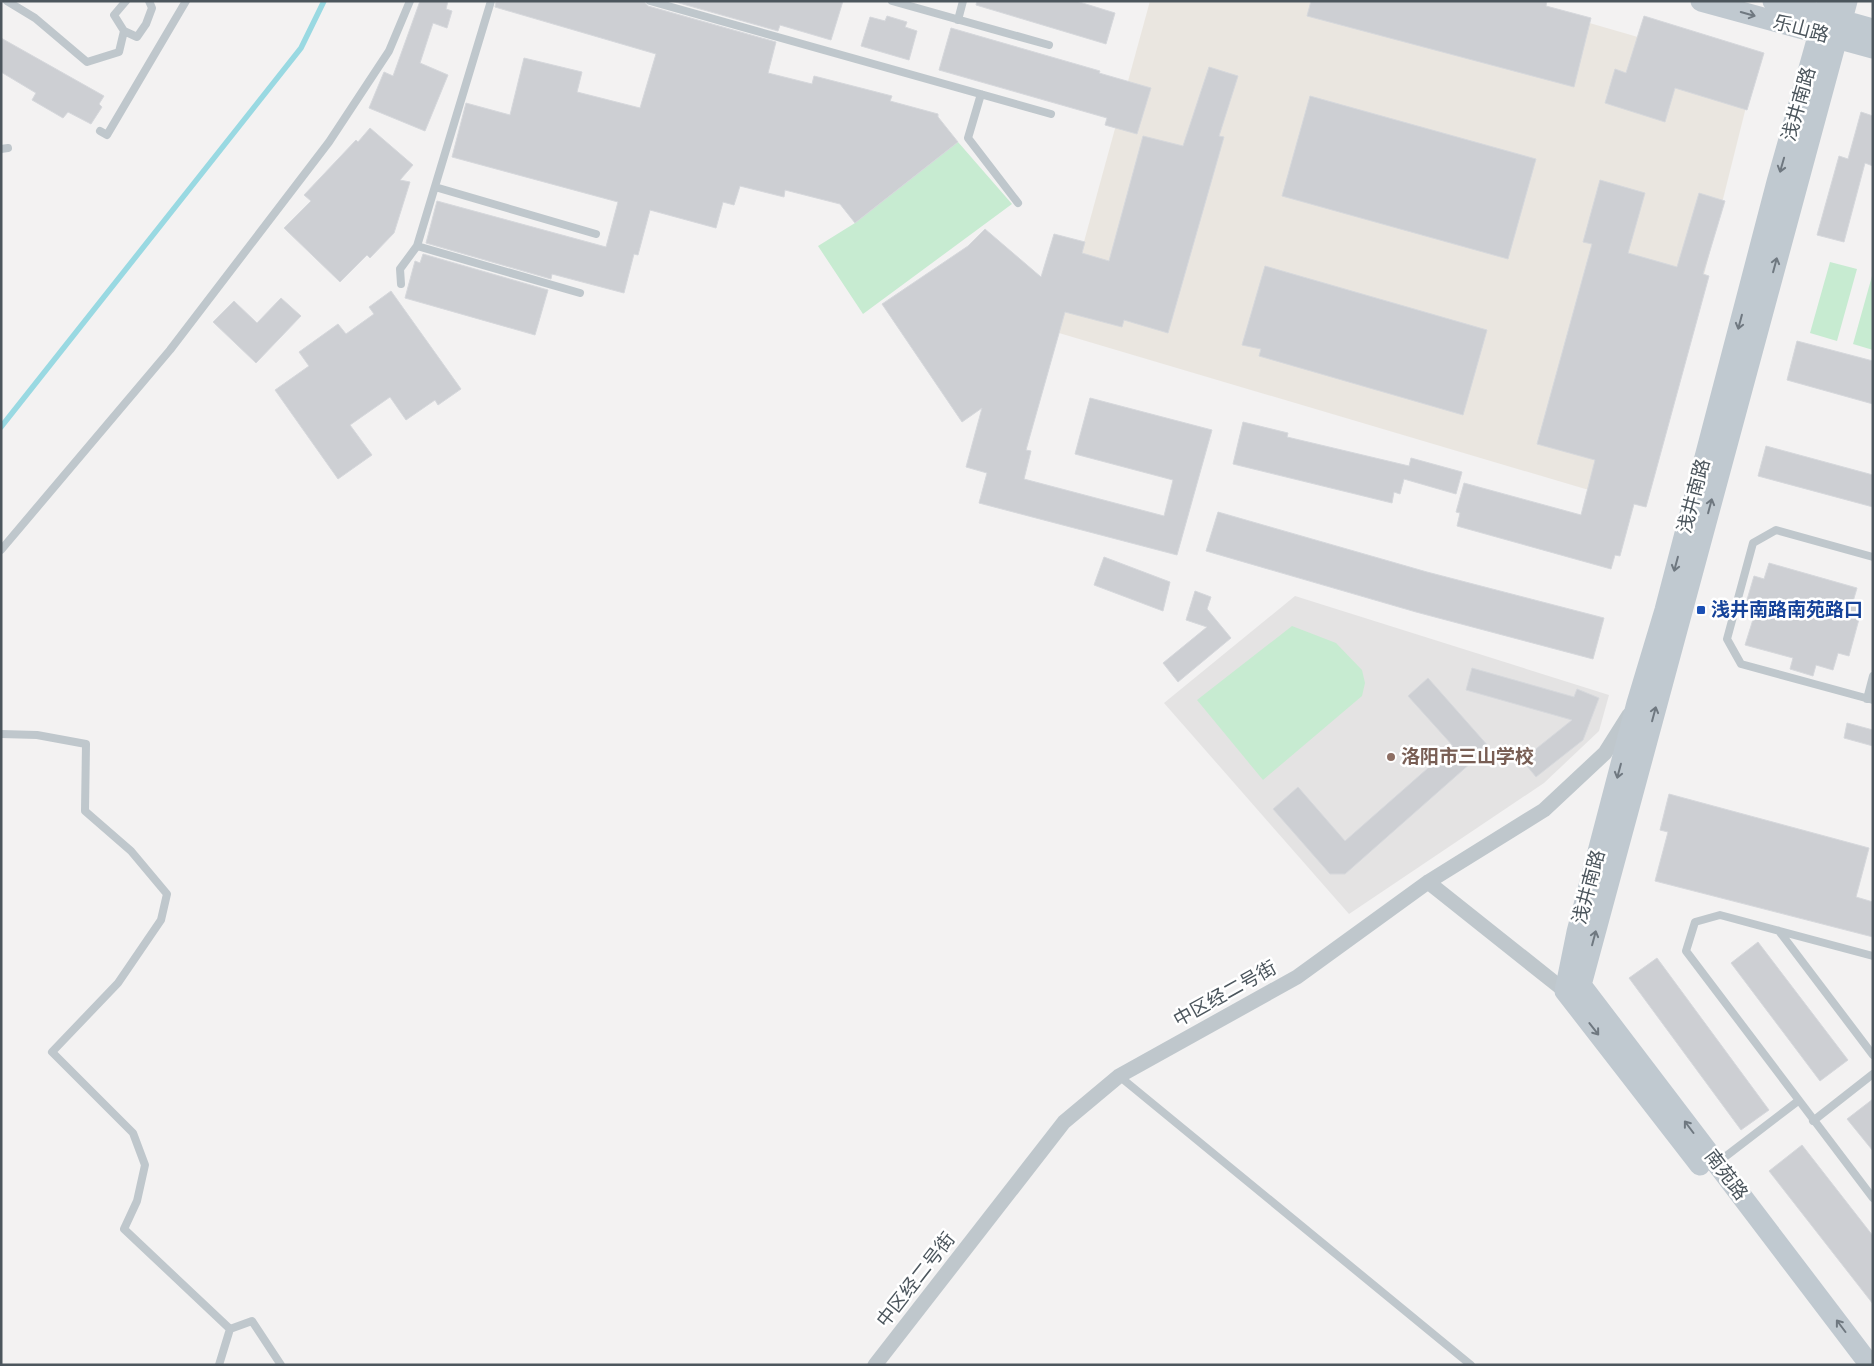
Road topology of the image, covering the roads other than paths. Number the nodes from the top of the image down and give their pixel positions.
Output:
1 (7, 1) edge
2 (126, 1) edge
3 (186, 1) edge
4 (410, 1) edge
5 (491, 1) edge
6 (650, 1) edge
7 (892, 1) edge
8 (963, 1) edge
9 (1701, 1) edge
10 (1773, 1) edge
11 (148, 2) edge
12 (1833, 18) edge
13 (958, 20) junction
14 (1873, 29) edge
15 (124, 31) junction
16 (1049, 45) dead end
17 (1873, 48) edge
18 (981, 94) junction
19 (1051, 114) dead end
20 (100, 132) dead end
21 (435, 187) junction
22 (1018, 202) dead end
23 (596, 234) dead end
24 (417, 246) junction
25 (401, 284) dead end
26 (580, 293) dead end
27 (1, 550) edge
28 (1873, 557) edge
29 (1873, 676) edge
30 (1870, 699) edge
31 (1637, 703) junction
32 (1, 734) edge
33 (1432, 879) junction
34 (1778, 931) junction
35 (1873, 956) edge
36 (1571, 986) junction
37 (1873, 1055) edge
38 (1873, 1074) edge
39 (1119, 1076) junction
40 (1798, 1101) junction
41 (1813, 1121) junction
42 (1714, 1165) junction
43 (1873, 1198) edge
44 (230, 1329) junction
45 (219, 1365) edge
46 (281, 1365) edge
47 (875, 1365) edge
48 (1471, 1365) edge
49 (1852, 1365) edge
50 (1870, 1365) edge

1 - 15 lane
2 - 15 lane
3 - 20 lane
4 - 27 lane
5 - 21 lane
6 - 18 lane
7 - 13 lane
8 - 13 lane
9 -> 12 street, 乐山路
10 - 12 street, 乐山路
11 - 15 lane
12 - 14 street, 乐山路
12 - 17 street, 乐山路
12 -> 31 street, 浅井南路
36 -> 12 street, 浅井南路
13 - 16 lane
18 - 19 lane
18 - 22 lane
21 - 23 lane
21 - 24 lane
24 - 25 lane
24 - 26 lane
28 - 30 lane
29 - 30 lane
31 - 33 street, 中区经二号街
31 -> 36 street, 浅井南路
32 - 44 lane
33 - 36 street
33 - 39 street, 中区经二号街
34 - 35 lane
34 - 37 lane
34 - 40 lane
42 -> 36 street, 南苑路
36 -> 49 street, 南苑路
38 - 41 lane
39 - 47 street, 中区经二号街
39 - 48 lane
40 - 41 lane
40 - 42 lane
41 - 43 lane
50 -> 42 street, 南苑路
44 - 45 lane
44 - 46 lane

